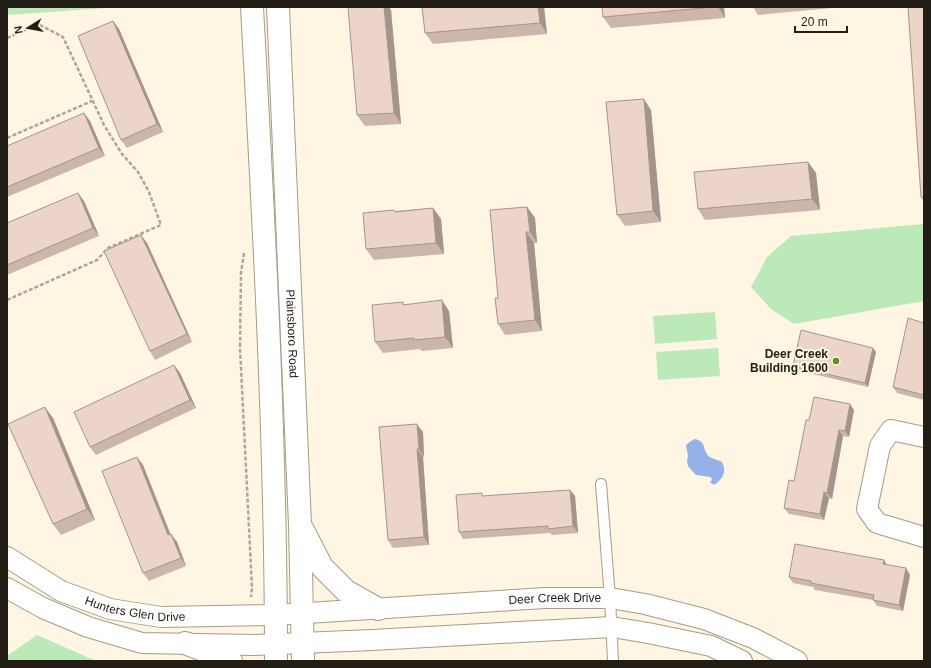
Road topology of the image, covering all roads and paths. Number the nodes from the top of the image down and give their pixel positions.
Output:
1 (252, 7) edge
2 (278, 7) edge
3 (7, 38) edge
4 (92, 100) junction
5 (7, 138) edge
6 (244, 251) dead end
7 (7, 300) edge
8 (924, 437) edge
9 (601, 484) dead end
10 (300, 525) junction
11 (924, 537) edge
12 (7, 556) edge
13 (7, 588) edge
14 (610, 598) junction
15 (378, 609) junction
16 (302, 613) junction
17 (252, 615) junction
18 (275, 615) junction
19 (612, 627) junction
20 (186, 643) junction
21 (276, 652) edge
22 (304, 652) edge
23 (231, 661) edge
24 (613, 661) edge
25 (742, 661) edge
26 (797, 661) edge

1 - 18 street, Plainsboro Road
2 - 10 street, Plainsboro Road
3 - 4 path
4 - 5 path
4 - 7 path
6 - 17 path
8 - 11 street
9 - 14 lane
10 - 15 street
10 - 16 street, Plainsboro Road
12 - 17 street, Hunters Glen Drive
13 - 20 street, Hunters Glen Drive
14 - 15 street, Deer Creek Drive
14 - 19 lane
14 - 26 street, Deer Creek Drive
15 - 16 street, Deer Creek Drive
16 - 18 street, Hunters Glen Drive
16 - 22 street, Plainsboro Road
17 - 18 street, Hunters Glen Drive
18 - 21 street, Plainsboro Road
19 - 22 street
19 - 24 lane
19 - 25 street
20 - 21 street, Hunters Glen Drive
20 - 23 street
21 - 22 street, Hunters Glen Drive

